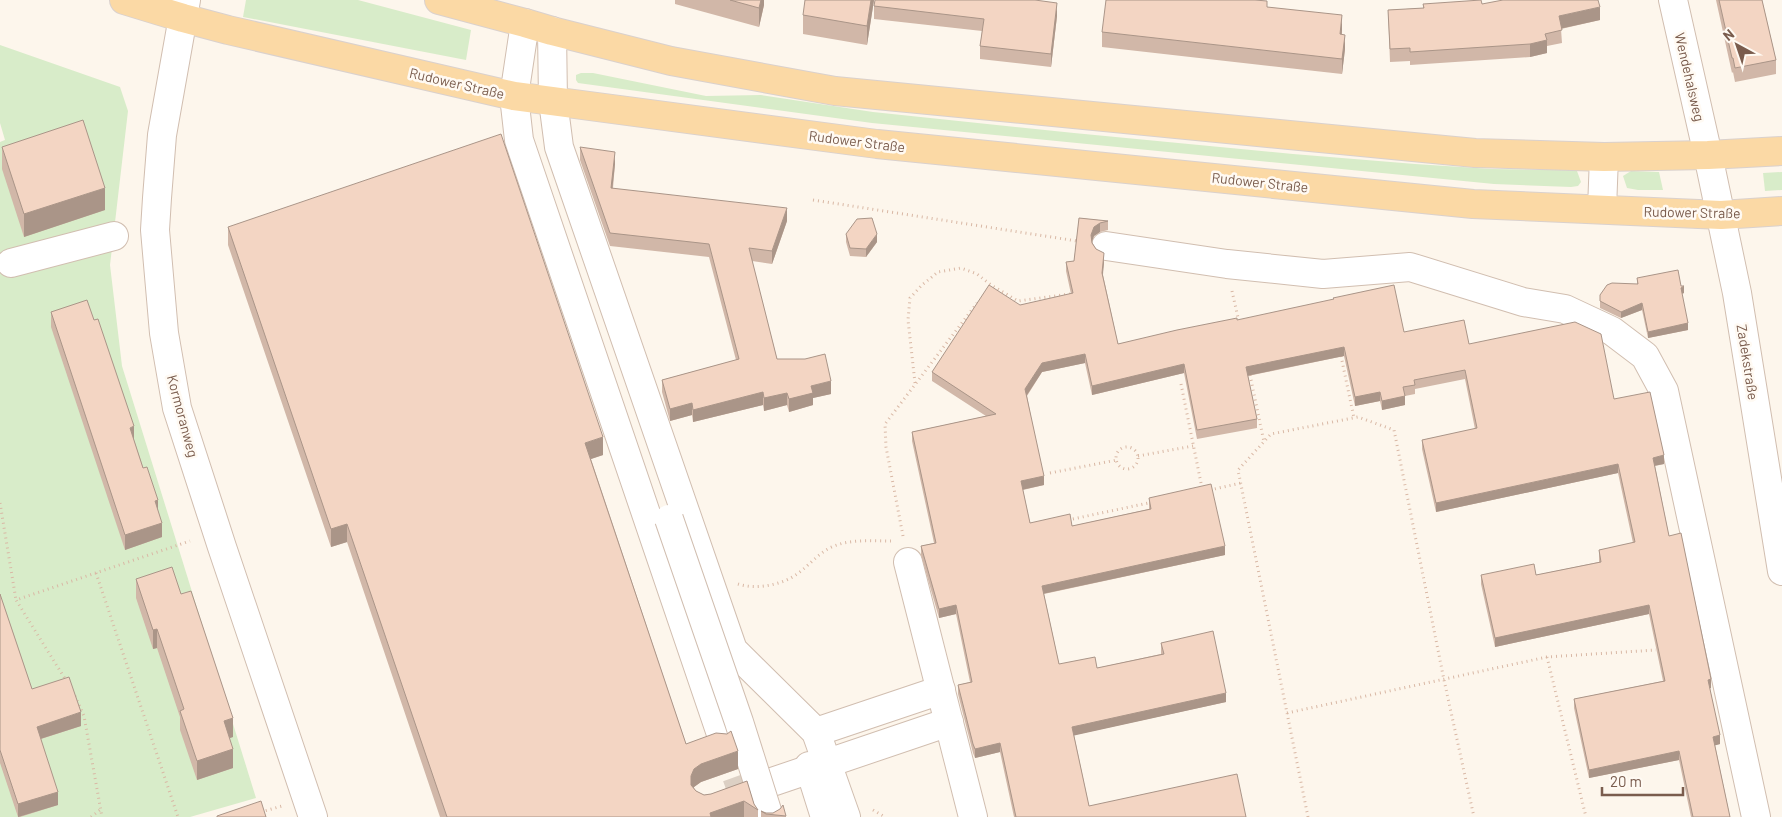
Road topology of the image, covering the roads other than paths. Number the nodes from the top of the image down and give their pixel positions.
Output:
1 (124, 0) edge
2 (439, 0) edge
3 (1673, 0) edge
4 (184, 9) edge
5 (526, 22) junction
6 (552, 31) junction
7 (514, 96) junction
8 (553, 101) junction
9 (1782, 151) edge
10 (1708, 155) junction
11 (1604, 157) junction
12 (1602, 209) junction
13 (1782, 211) edge
14 (1721, 215) junction
15 (114, 236) dead end
16 (1106, 246) dead end
17 (10, 263) dead end
18 (625, 450) junction
19 (906, 551) road end
20 (1782, 571) edge
21 (941, 690) junction
22 (790, 707) junction
23 (948, 722) junction
24 (816, 732) junction
25 (722, 737) tunnel mouth
26 (818, 766) junction
27 (764, 780) junction
28 (732, 788) edge
29 (313, 817) edge
30 (769, 817) edge
31 (825, 817) edge
32 (846, 817) edge
33 (973, 817) edge
34 (1756, 817) edge

1 - 4 main road, Rudower Straße
2 - 5 main road
3 - 10 street, Wendehalsweg
4 - 7 main road, Rudower Straße
4 - 29 street, Kormoranweg
5 - 6 main road
5 - 7 street
6 - 8 street
6 - 11 main road
7 - 8 main road, Rudower Straße
7 - 18 street
8 - 12 main road, Rudower Straße
8 - 22 street
9 - 10 main road
10 - 11 main road
10 - 14 street, Zadekstraße
11 - 12 street
12 - 14 main road, Rudower Straße
13 - 14 main road, Rudower Straße
14 - 20 street, Zadekstraße
15 - 17 street
16 - 34 street
18 - 25 street
18 - 27 street, bridge
19 - 21 street
21 - 23 street
21 - 24 street
22 - 24 street
22 - 26 street
23 - 26 street
23 - 33 street
24 - 26 street
26 - 27 street
26 - 31 street
26 - 32 street
27 - 28 street
27 - 30 street, bridge

